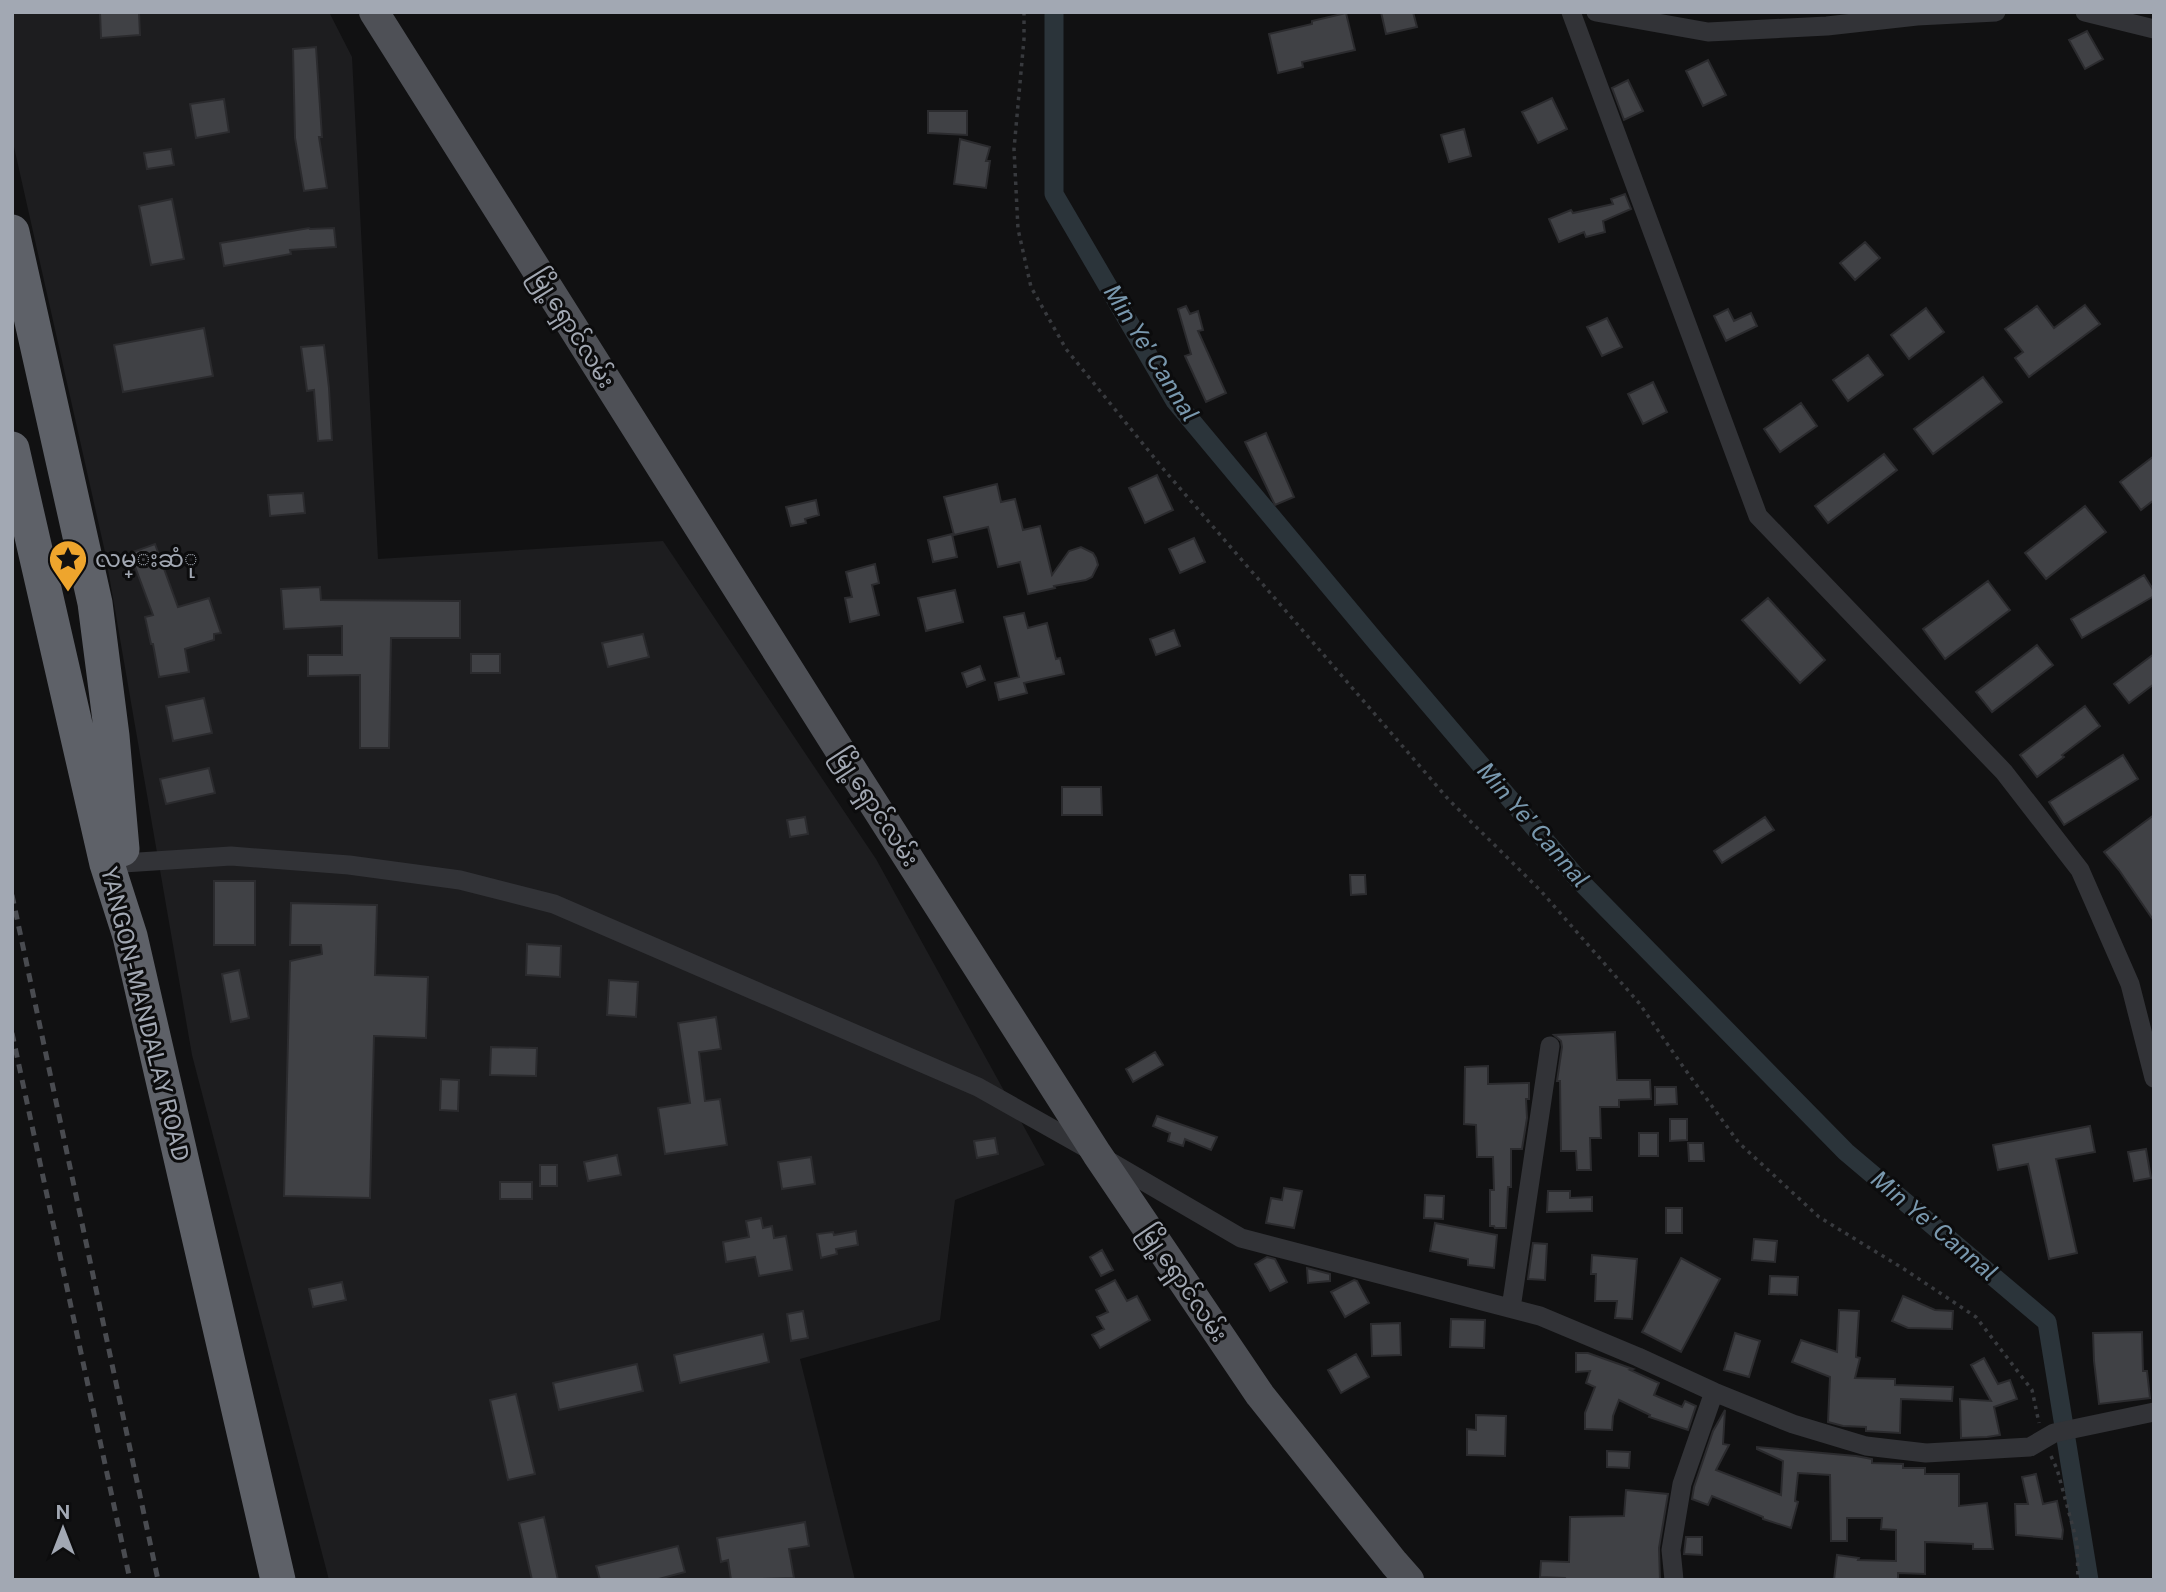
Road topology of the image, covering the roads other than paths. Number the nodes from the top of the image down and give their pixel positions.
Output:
1 (374, 12) edge
2 (1571, 12) edge
3 (1596, 12) edge
4 (1996, 12) edge
5 (2085, 12) edge
6 (2154, 29) edge
7 (12, 232) edge
8 (12, 449) edge
9 (116, 864) junction
10 (1550, 1046) dead end
11 (2154, 1078) edge
12 (1097, 1154) junction
13 (1511, 1308) junction
14 (1714, 1392) junction
15 (2154, 1412) edge
16 (278, 1580) edge
17 (1409, 1580) edge
18 (1674, 1580) edge

1 - 12 main road, မြို့ရှောင်လမ်း
2 - 11 street
3 - 4 street
5 - 6 street
7 - 9 highway
8 - 9 highway, YANGON-MANDALAY ROAD
9 - 12 street
9 - 16 highway, YANGON-MANDALAY ROAD
10 - 13 street
12 - 13 street
12 - 17 main road, မြို့ရှောင်လမ်း
13 - 14 street
14 - 15 street
14 - 18 street

